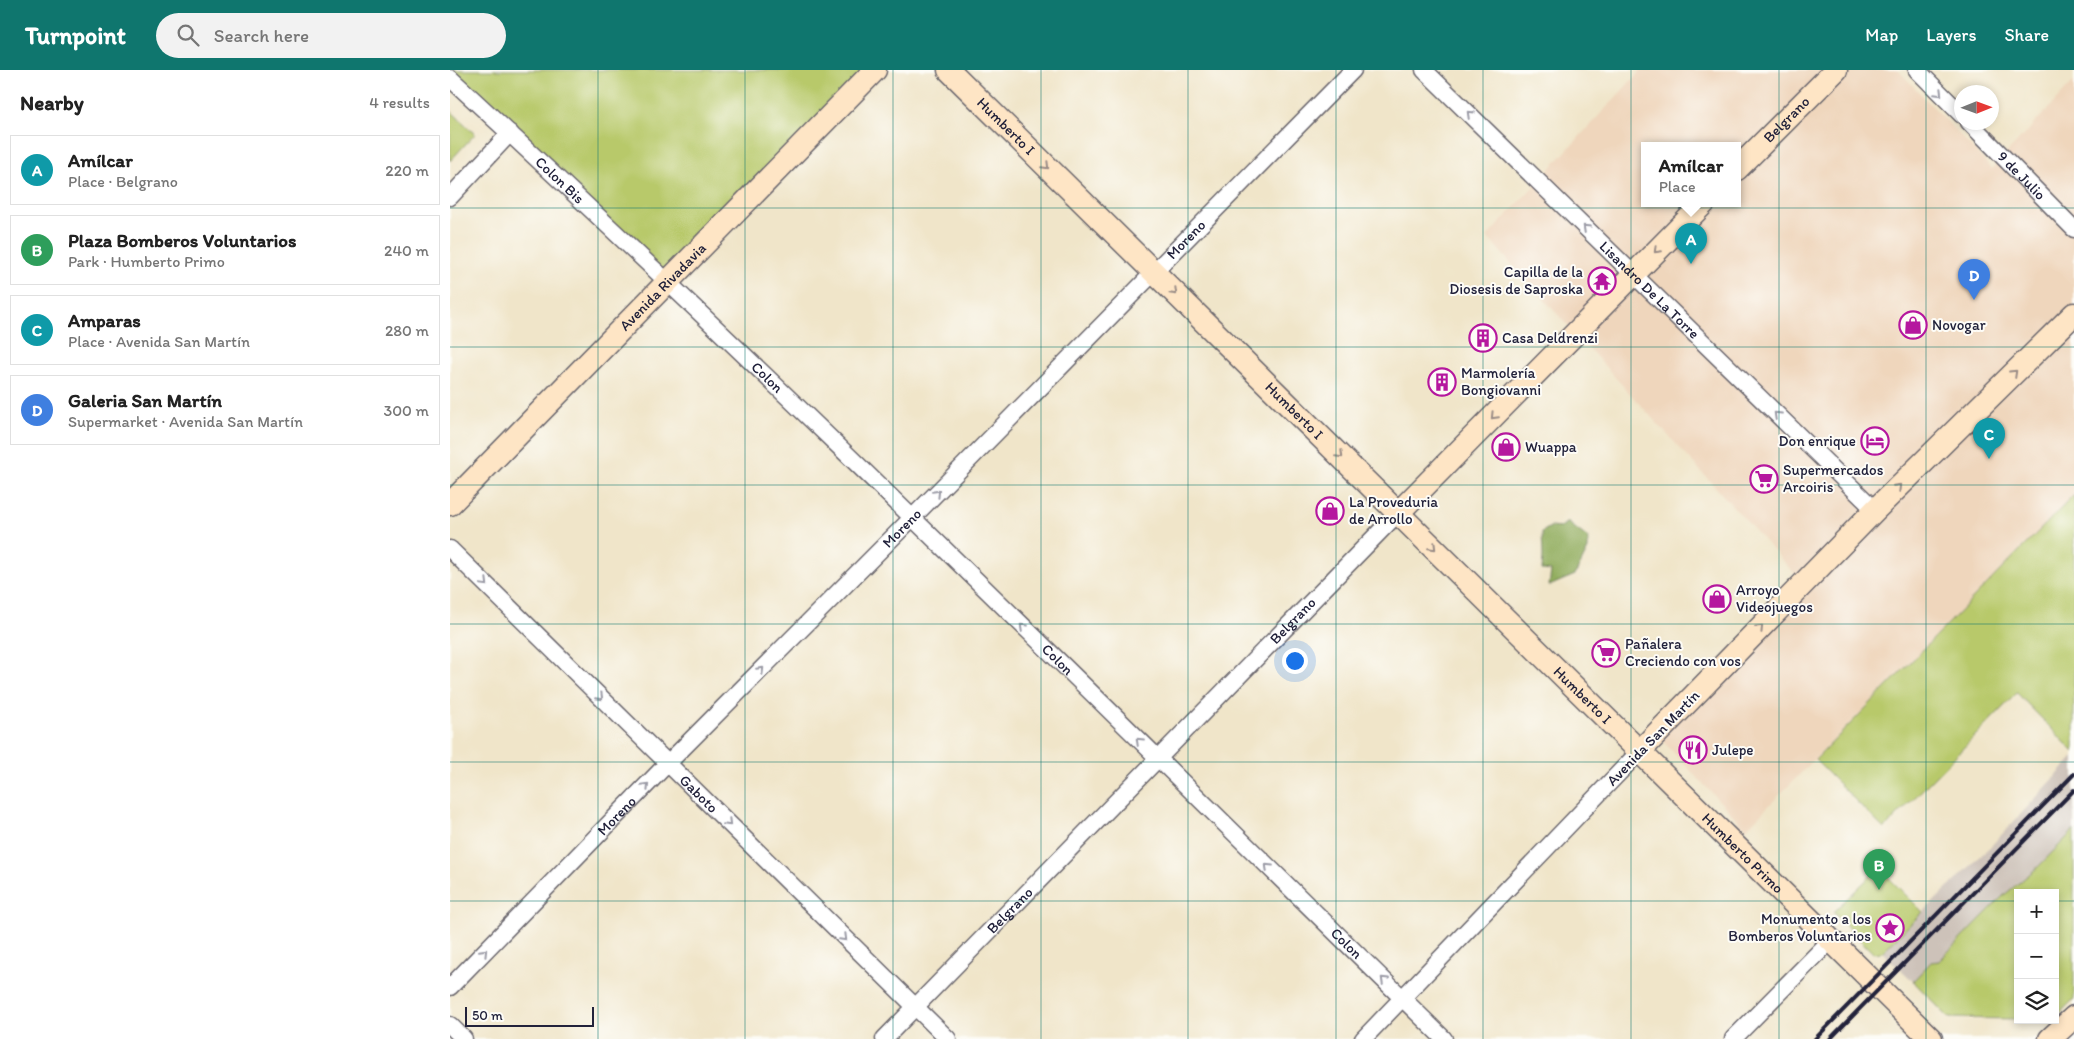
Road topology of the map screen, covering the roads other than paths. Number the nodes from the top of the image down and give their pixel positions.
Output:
1 (876, 70) edge
2 (949, 70) edge
3 (1353, 70) edge
4 (1424, 70) edge
5 (1836, 70) edge
6 (1917, 70) edge
7 (450, 78) edge
8 (1954, 107) edge
9 (1977, 130) edge
10 (510, 133) junction
11 (1741, 165) edge
12 (450, 197) edge
13 (1700, 207) edge
14 (2074, 229) edge
15 (1154, 272) junction
16 (1632, 274) junction
17 (668, 282) junction
18 (2074, 314) edge
19 (450, 504) edge
20 (1875, 510) junction
21 (1398, 513) junction
22 (912, 518) junction
23 (450, 548) edge
24 (1640, 751) junction
25 (1158, 759) junction
26 (668, 763) junction
27 (1831, 940) junction
28 (450, 987) edge
29 (1403, 999) junction
30 (915, 1007) junction
31 (2074, 1017) edge
32 (450, 1025) edge
33 (464, 1039) edge
34 (884, 1039) edge
35 (948, 1039) edge
36 (1363, 1039) edge
37 (1444, 1039) edge
38 (1734, 1039) edge
39 (1931, 1039) edge
40 (2050, 1039) edge

1 - 17 street, Avenida Rivadavia
2 -> 15 street, Humberto I
3 - 15 street, Moreno
16 -> 4 street, Lisandro De La Torre
5 - 11 street, Belgrano
6 -> 8 street
7 - 10 street, Colon Bis
9 - 14 street, 9 de Julio
10 - 12 street
10 - 17 street, Colon Bis
13 -> 16 street, Belgrano
15 -> 21 street, Humberto I
22 -> 15 street, Moreno
20 -> 16 street, Lisandro De La Torre
16 -> 21 street, Belgrano
17 - 19 street, Avenida Rivadavia
17 - 22 street, Colon
20 -> 18 street, Avenida San Martín
24 -> 20 street, Avenida San Martín
21 -> 24 street, Humberto I
21 - 25 street, Belgrano
25 -> 22 street, Colon
26 -> 22 street, Moreno
23 -> 26 street, Gaboto
24 - 27 street, Humberto Primo
24 - 29 street, Avenida San Martín
29 -> 25 street, Colon
25 - 30 street, Belgrano
28 -> 26 street, Moreno
26 -> 30 street, Gaboto
27 - 38 street
27 - 39 street, Humberto Primo
29 - 36 street, Avenida San Martín
29 - 37 street, Colon
30 - 34 street, Belgrano
30 - 35 street, Gaboto
31 - 40 street
32 - 33 street

